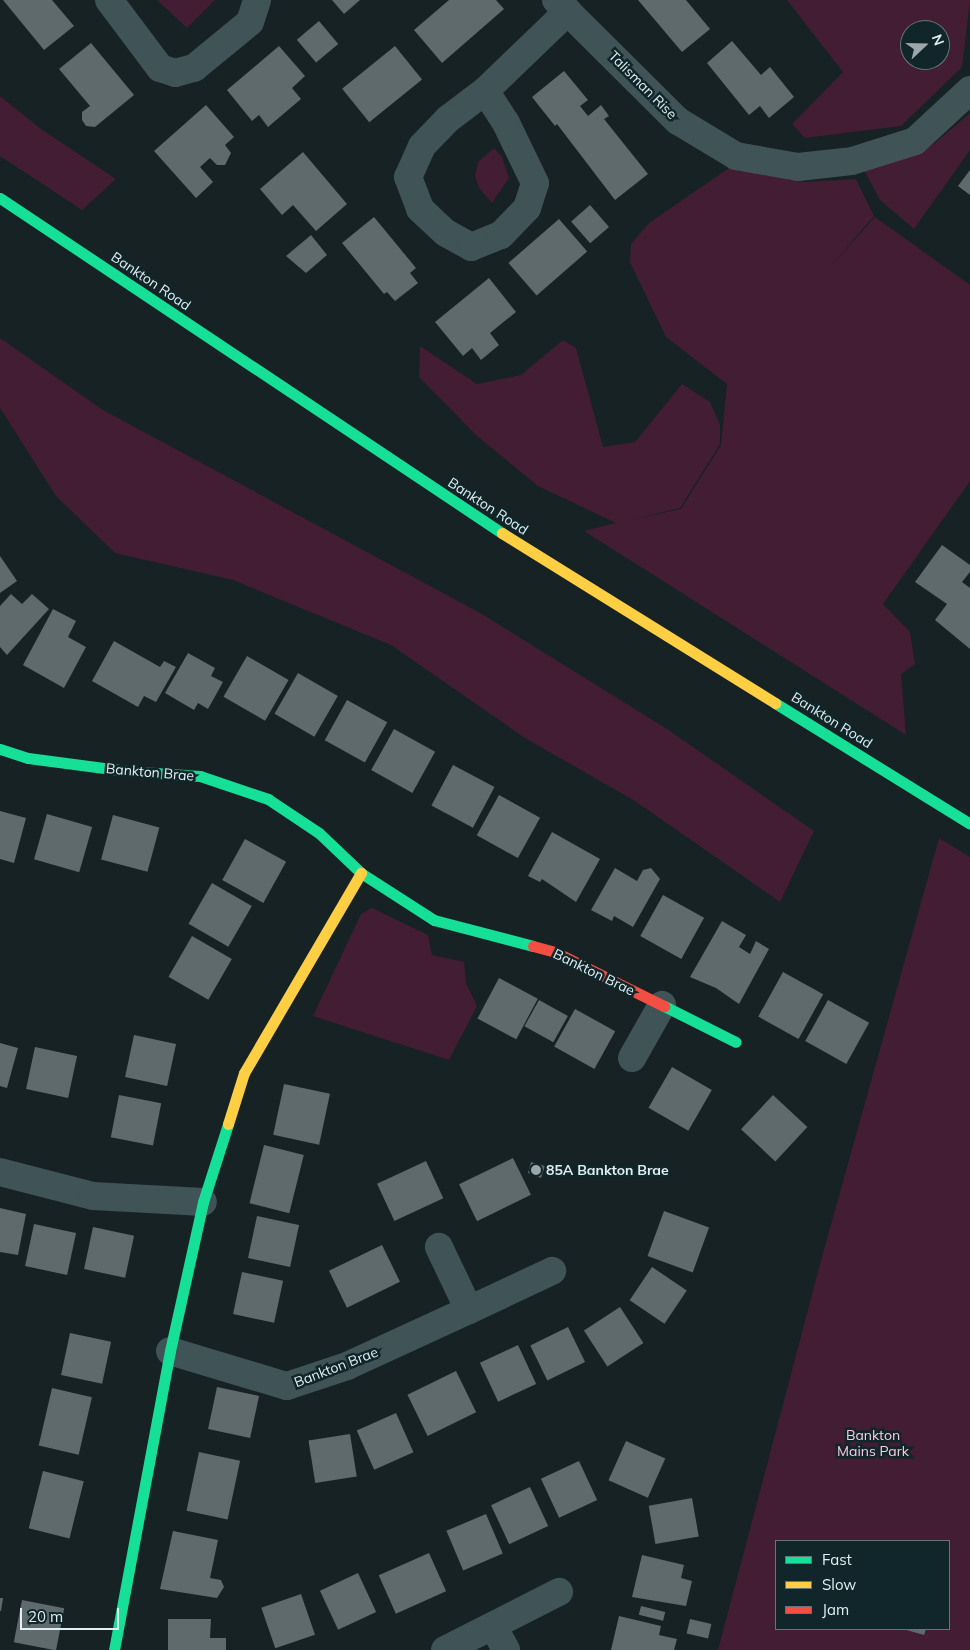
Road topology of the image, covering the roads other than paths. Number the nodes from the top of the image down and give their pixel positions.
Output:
1 (109, 0) edge
2 (257, 0) edge
3 (562, 5) edge
4 (970, 90) edge
5 (485, 91) junction
6 (0, 198) edge
7 (0, 749) edge
8 (970, 824) edge
9 (361, 873) junction
10 (662, 1005) junction
11 (736, 1042) dead end
12 (632, 1058) dead end
13 (0, 1172) edge
14 (203, 1202) junction
15 (439, 1247) dead end
16 (552, 1271) dead end
17 (469, 1310) junction
18 (170, 1351) junction
19 (560, 1592) dead end
20 (500, 1639) edge
21 (114, 1650) edge
22 (444, 1650) edge

1 - 2 street
3 - 4 street, Talisman Rise
3 - 5 street, Talisman Rise
5 - 5 street, Talisman Rise
6 - 8 street, Bankton Road
7 - 9 street, Bankton Brae
9 - 10 street, Bankton Brae
9 - 14 street
10 - 11 street, Bankton Brae
10 - 12 street
13 - 14 street
14 - 18 street
15 - 17 street
16 - 17 street, Bankton Brae
17 - 18 street, Bankton Brae
18 - 21 street
19 - 20 street
20 - 22 street

